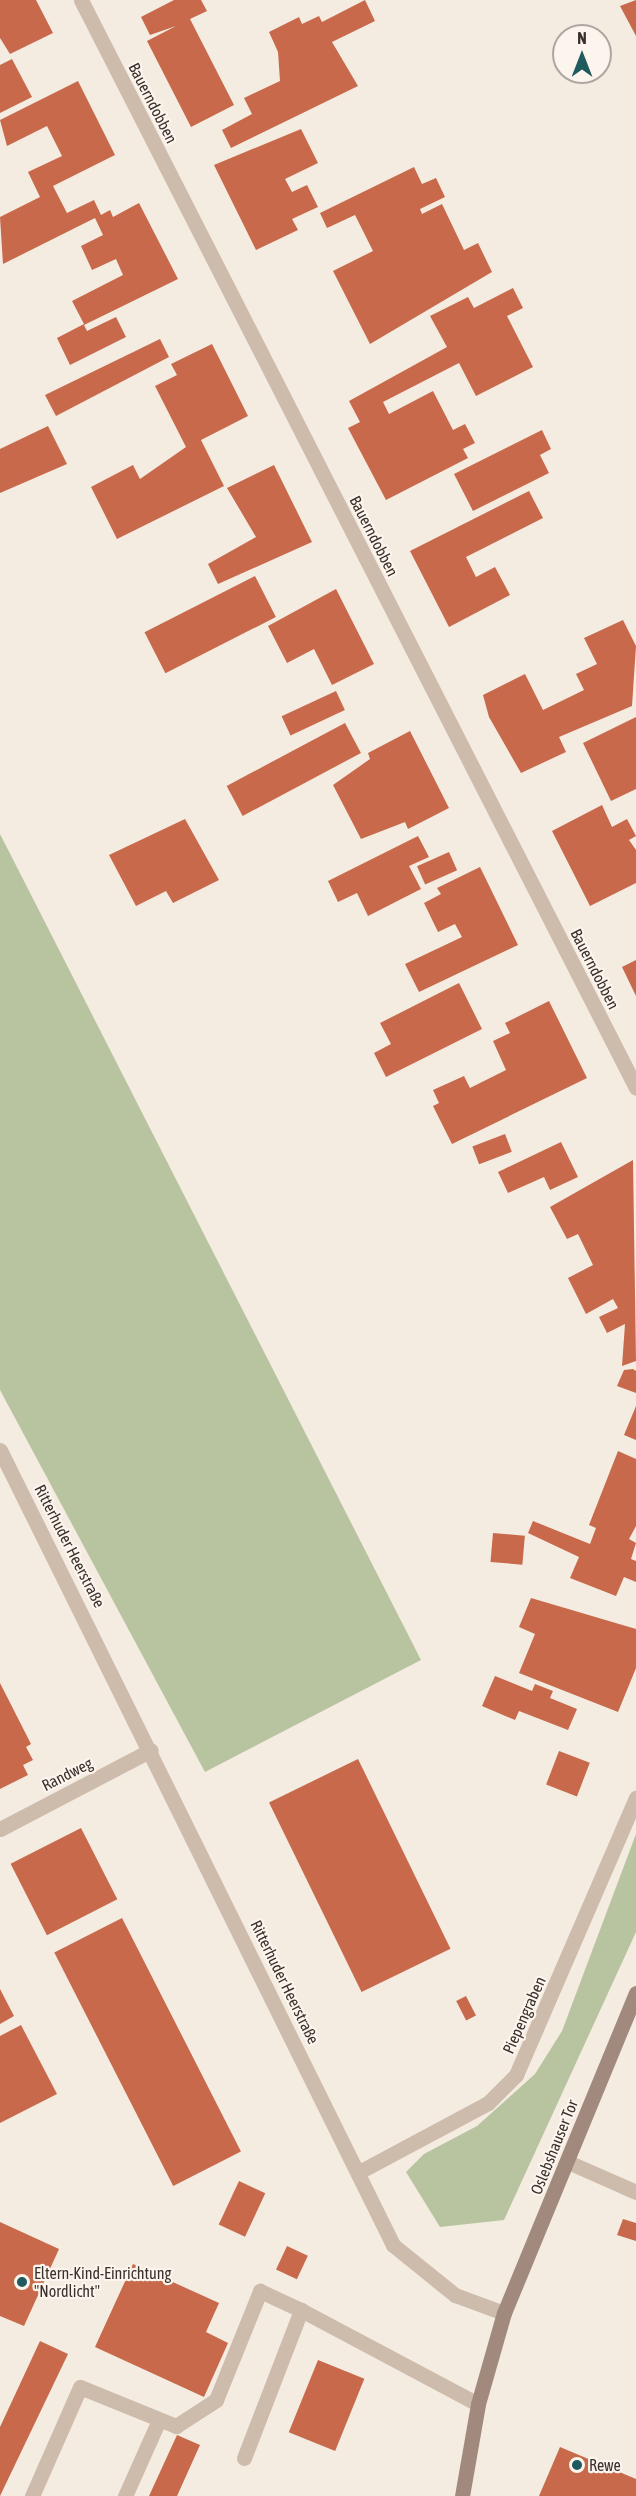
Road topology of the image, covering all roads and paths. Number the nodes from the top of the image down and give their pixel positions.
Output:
1 (81, 0) edge
2 (636, 1088) edge
3 (0, 1450) edge
4 (151, 1750) junction
5 (636, 1798) edge
6 (0, 1829) edge
7 (636, 1993) edge
8 (568, 2162) junction
9 (359, 2172) junction
10 (636, 2192) edge
11 (301, 2310) junction
12 (504, 2313) junction
13 (478, 2404) junction
14 (159, 2420) junction
15 (243, 2458) dead end
16 (32, 2496) edge
17 (125, 2496) edge
18 (462, 2496) edge

1 - 2 street, Bauerndobben
3 - 4 street, Ritterhuder Heerstraße
4 - 6 street, Randweg
4 - 9 street, Ritterhuder Heerstraße
5 - 9 street, Piepengraben
7 - 8 main road, Oslebshauser Tor
8 - 10 street
8 - 12 main road, Oslebshauser Tor
9 - 12 street, Ritterhuder Heerstraße
11 - 13 street
11 - 14 street
11 - 15 street
12 - 13 main road
13 - 18 main road
14 - 16 street
14 - 17 street

